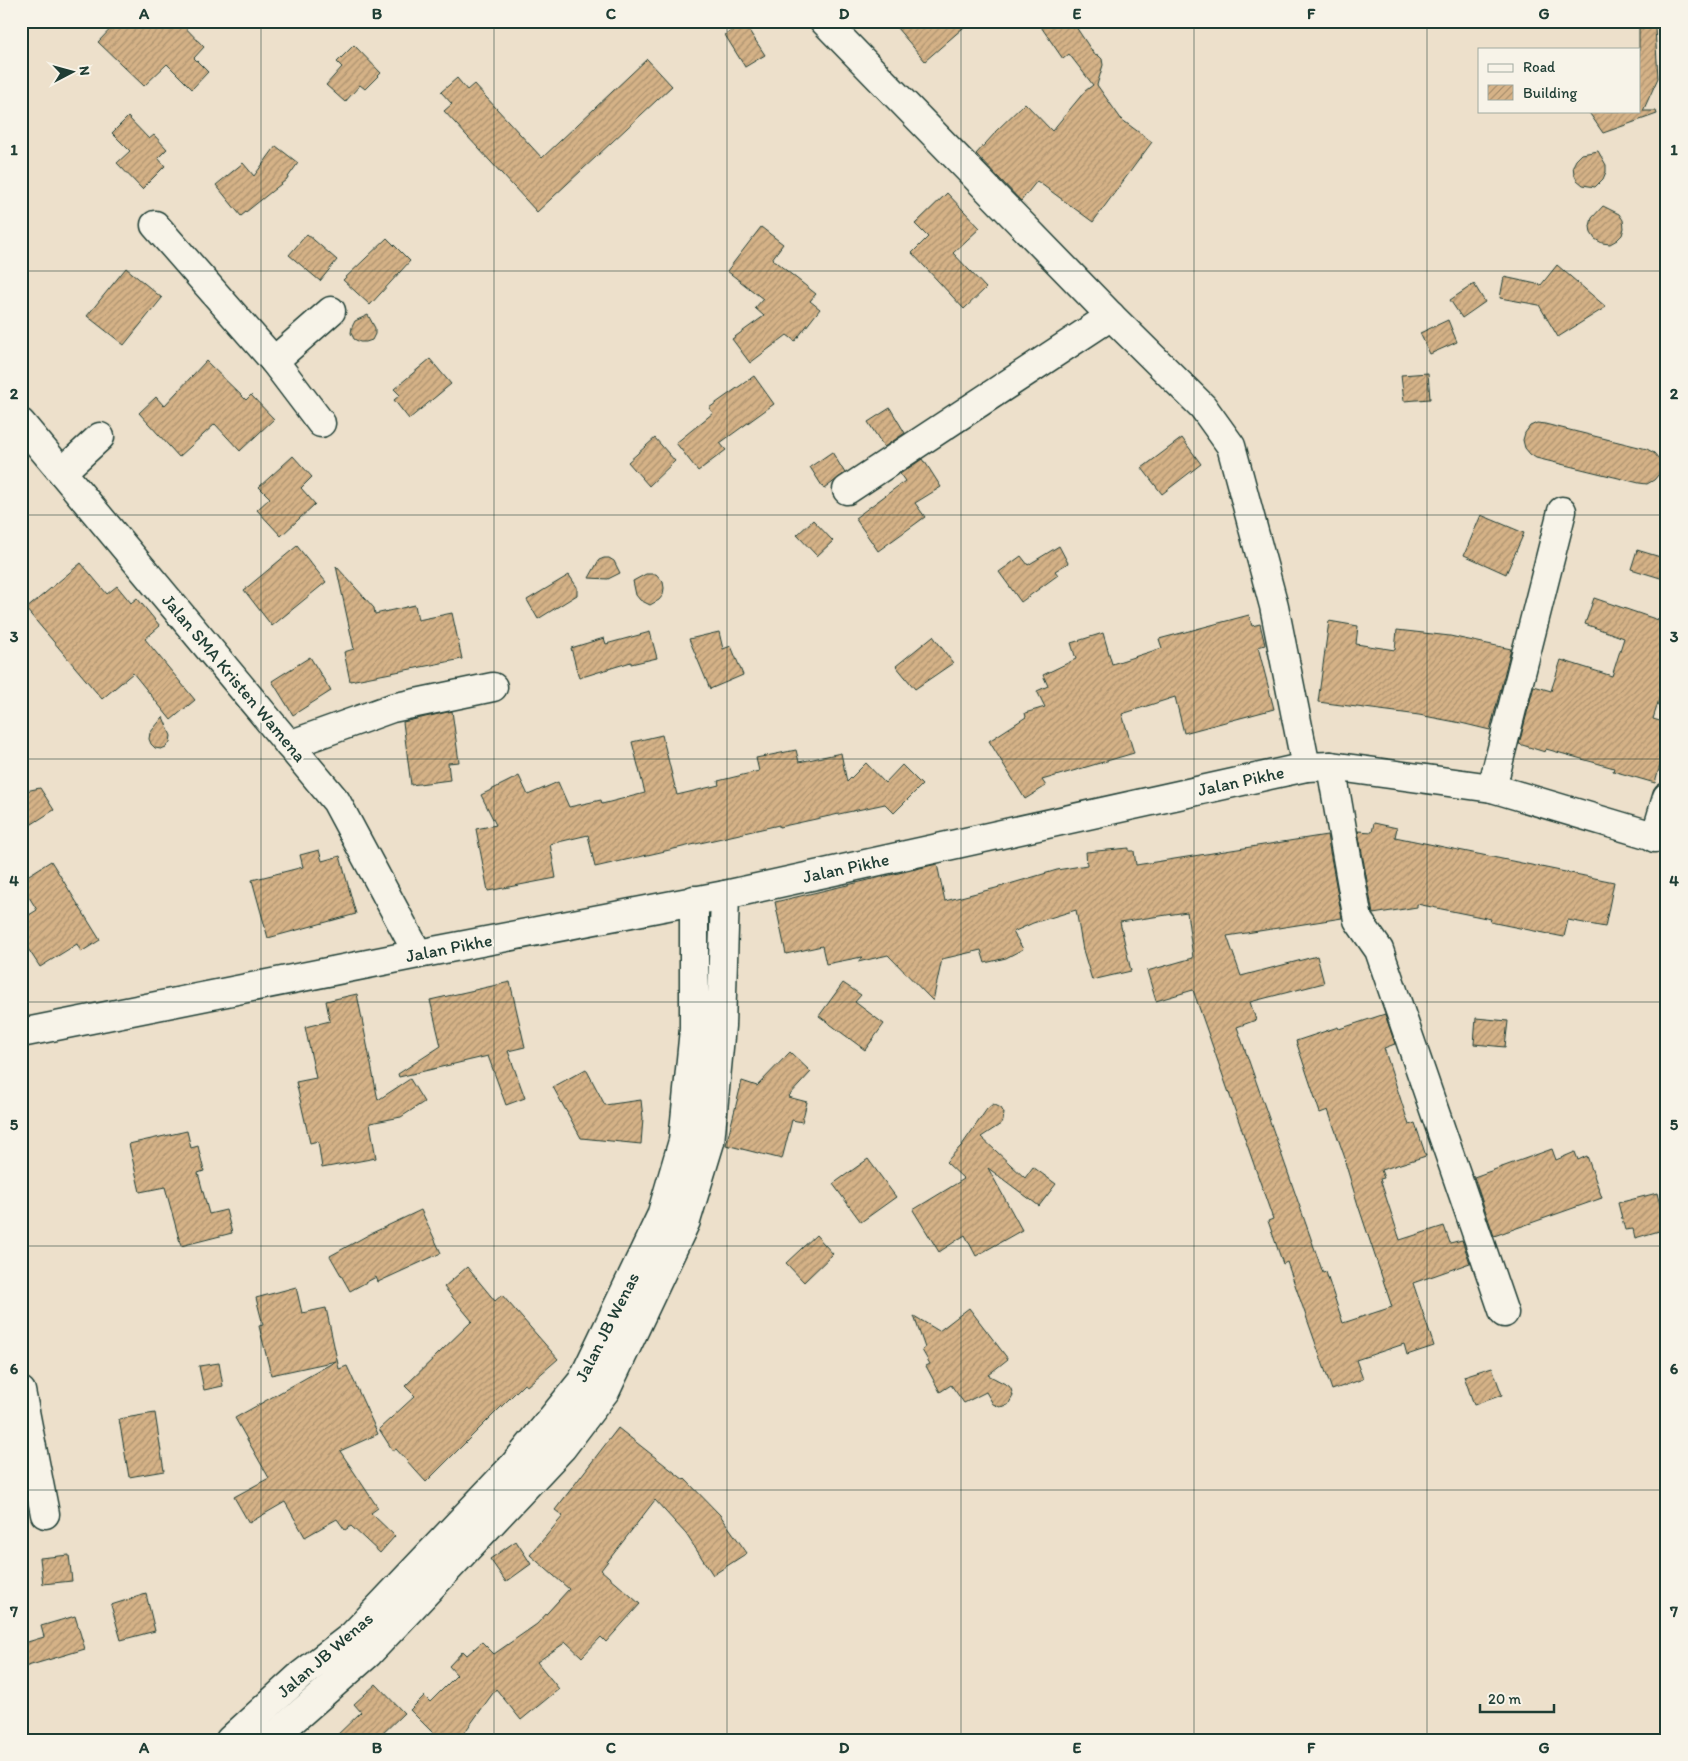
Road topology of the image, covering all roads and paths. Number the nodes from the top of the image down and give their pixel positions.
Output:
1 (824, 21) edge
2 (155, 225) dead end
3 (331, 311) dead end
4 (1111, 316) junction
5 (274, 362) junction
6 (21, 423) edge
7 (321, 423) dead end
8 (100, 437) dead end
9 (62, 472) junction
10 (847, 490) dead end
11 (1562, 511) dead end
12 (493, 687) dead end
13 (289, 745) junction
14 (1318, 767) junction
15 (1492, 788) junction
16 (1667, 797) edge
17 (1661, 839) edge
18 (725, 895) junction
19 (694, 900) junction
20 (418, 954) junction
21 (21, 1033) edge
22 (1504, 1313) dead end
23 (21, 1391) edge
24 (45, 1514) dead end
25 (361, 1644) junction
26 (230, 1740) edge
27 (270, 1740) edge

1 - 4 main road
2 - 5 main road
3 - 5 main road
4 - 10 main road
4 - 14 main road
5 - 7 main road
6 - 9 main road, Jalan SMA Kristen Wamena
8 - 9 main road
9 - 13 main road, Jalan SMA Kristen Wamena
11 - 15 main road
12 - 13 main road
13 - 20 main road, Jalan SMA Kristen Wamena
14 - 15 main road, Jalan Pikhe
14 - 18 main road, Jalan Pikhe
14 - 22 main road
15 - 17 main road, Jalan Pikhe
16 - 17 main road
18 - 19 main road, Jalan Pikhe
18 - 25 main road, Jalan JB Wenas
19 - 20 main road, Jalan Pikhe
19 - 25 main road, Jalan JB Wenas
20 - 21 main road, Jalan Pikhe
23 - 24 main road
25 - 26 main road, Jalan JB Wenas
25 - 27 main road, Jalan JB Wenas

